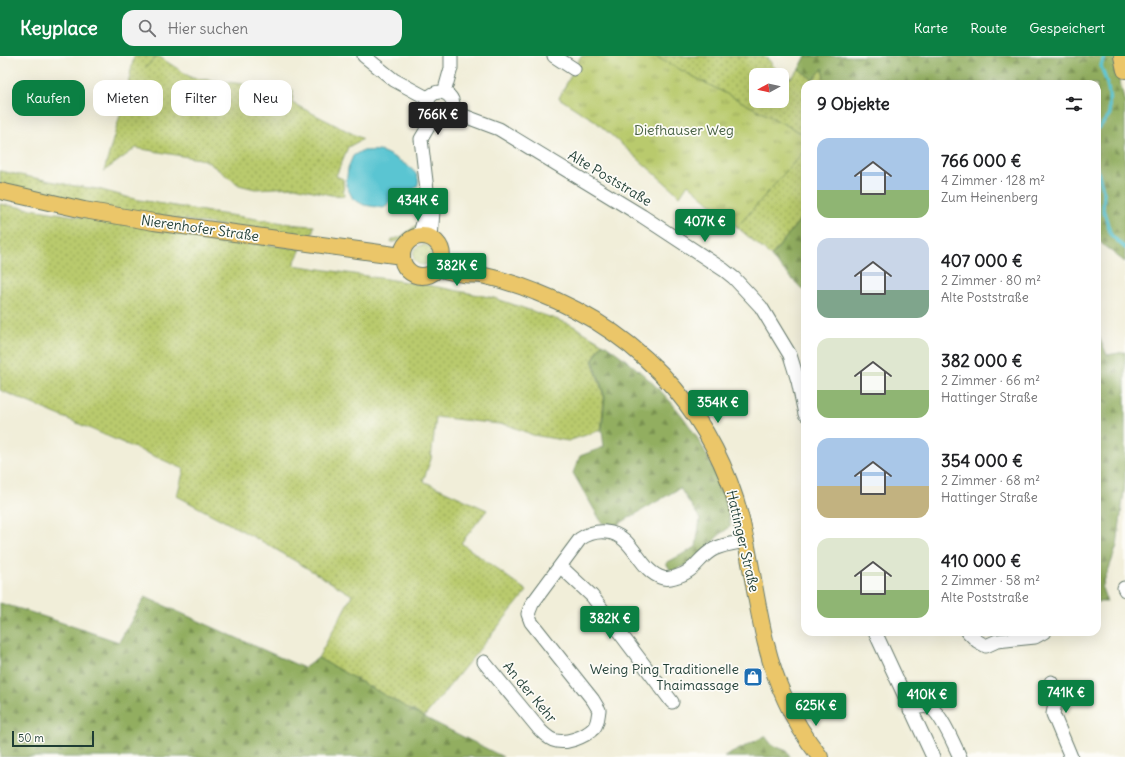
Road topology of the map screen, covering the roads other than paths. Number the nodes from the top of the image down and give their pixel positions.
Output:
1 (364, 56) edge
2 (450, 56) edge
3 (554, 56) edge
4 (1122, 56) edge
5 (574, 69) dead end
6 (1125, 70) edge
7 (444, 93) junction
8 (429, 99) junction
9 (451, 111) junction
10 (434, 117) junction
11 (0, 191) edge
12 (425, 238) junction
13 (442, 252) junction
14 (402, 256) junction
15 (438, 268) junction
16 (479, 274) junction
17 (801, 395) edge
18 (746, 541) junction
19 (560, 566) junction
20 (877, 636) edge
21 (972, 636) edge
22 (1034, 636) edge
23 (484, 662) dead end
24 (1051, 682) dead end
25 (672, 702) dead end
26 (910, 710) junction
27 (820, 757) edge
28 (933, 757) edge
29 (960, 757) edge
30 (1071, 757) edge

1 - 8 street
2 - 7 street
3 - 5 street
4 - 6 main road
7 - 8 street
7 - 9 street
8 - 10 street
9 - 10 street
9 - 17 street, Alte Poststraße
10 - 12 street
11 - 14 main road, Nierenhofer Straße
12 - 13 main road
12 - 14 main road
13 - 15 main road
13 - 16 main road, Hattinger Straße
14 - 15 main road
15 - 16 main road, Hattinger Straße
16 - 18 main road, Hattinger Straße
18 - 19 street, An der Kehr
18 - 27 main road, Hattinger Straße
19 - 23 street, An der Kehr
19 - 25 street
20 - 26 street
21 - 22 street
24 - 30 street
26 - 28 street
26 - 29 street

